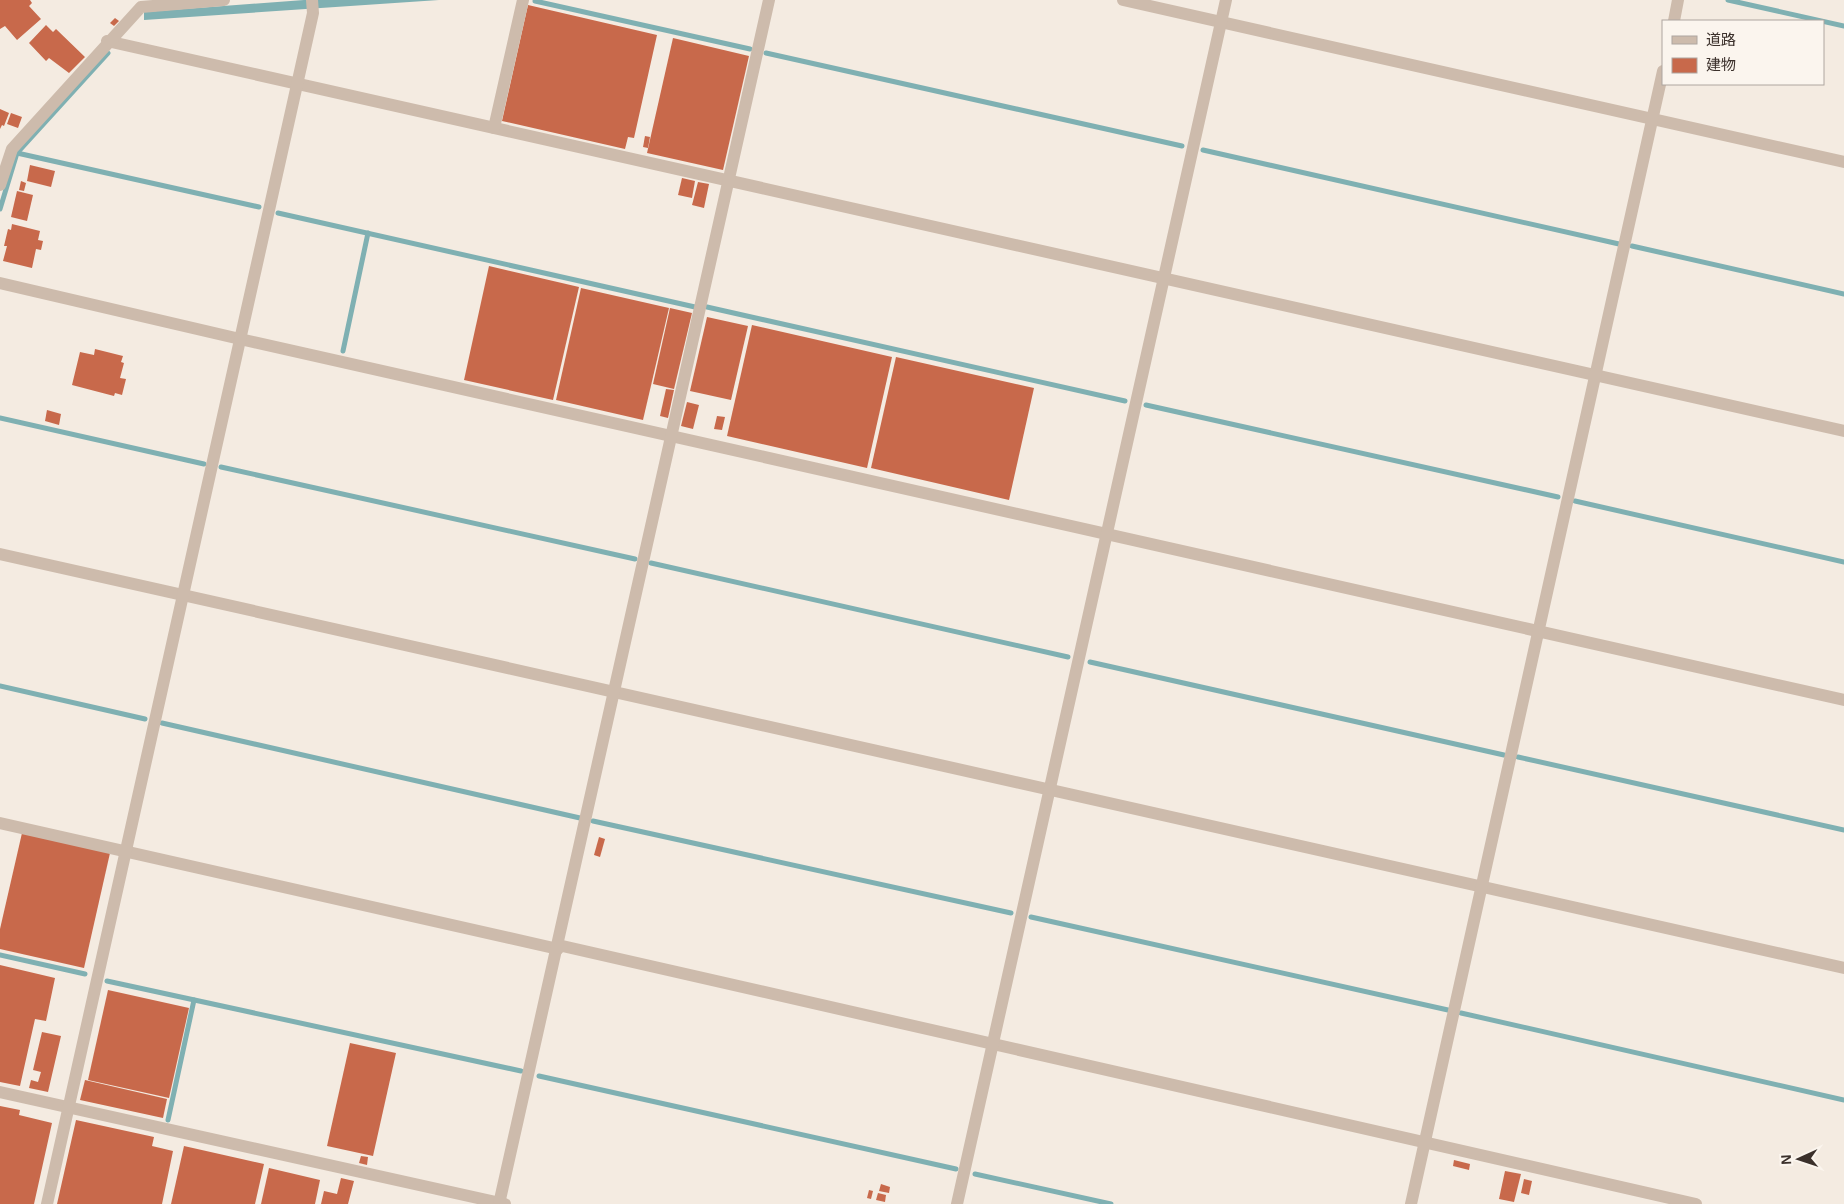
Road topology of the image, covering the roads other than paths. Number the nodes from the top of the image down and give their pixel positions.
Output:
1 (224, 0) edge
2 (523, 0) edge
3 (770, 0) edge
4 (1123, 0) edge
5 (1226, 0) edge
6 (1678, 0) edge
7 (313, 6) edge
8 (1674, 20) edge
9 (1221, 22) junction
10 (107, 41) junction
11 (1662, 75) edge
12 (297, 84) junction
13 (1652, 119) junction
14 (494, 128) junction
15 (1844, 162) edge
16 (729, 181) junction
17 (0, 185) edge
18 (1164, 278) junction
19 (0, 282) edge
20 (240, 339) junction
21 (1596, 376) junction
22 (1844, 431) edge
23 (670, 436) junction
24 (1106, 534) junction
25 (0, 554) edge
26 (182, 595) junction
27 (1539, 632) junction
28 (614, 693) junction
29 (1844, 700) edge
30 (1050, 790) junction
31 (0, 823) edge
32 (126, 852) junction
33 (1481, 886) junction
34 (558, 947) junction
35 (1844, 968) edge
36 (993, 1045) junction
37 (0, 1092) edge
38 (68, 1108) junction
39 (1425, 1142) junction
40 (47, 1204) edge
41 (501, 1204) edge
42 (957, 1204) edge
43 (1411, 1204) edge
44 (1696, 1204) edge

1 - 10 street
2 - 14 street
3 - 16 street
4 - 9 street
5 - 9 street
6 - 8 street
7 - 12 street
9 - 13 street
9 - 18 street
10 - 12 street
10 - 17 street
11 - 13 street
12 - 14 street
12 - 20 street
13 - 15 street
13 - 21 street
14 - 16 street
16 - 18 street
16 - 23 street
18 - 21 street
18 - 24 street
19 - 20 street
20 - 23 street
20 - 26 street
21 - 22 street
21 - 27 street
23 - 24 street
23 - 28 street
24 - 27 street
24 - 30 street
25 - 26 street
26 - 28 street
26 - 32 street
27 - 29 street
27 - 33 street
28 - 30 street
28 - 34 street
30 - 33 street
30 - 36 street
31 - 32 street
32 - 34 street
32 - 38 street
33 - 35 street
33 - 39 street
34 - 36 street
34 - 41 street
36 - 39 street
36 - 42 street
37 - 38 street
38 - 40 street
38 - 41 street
39 - 43 street
39 - 44 street

